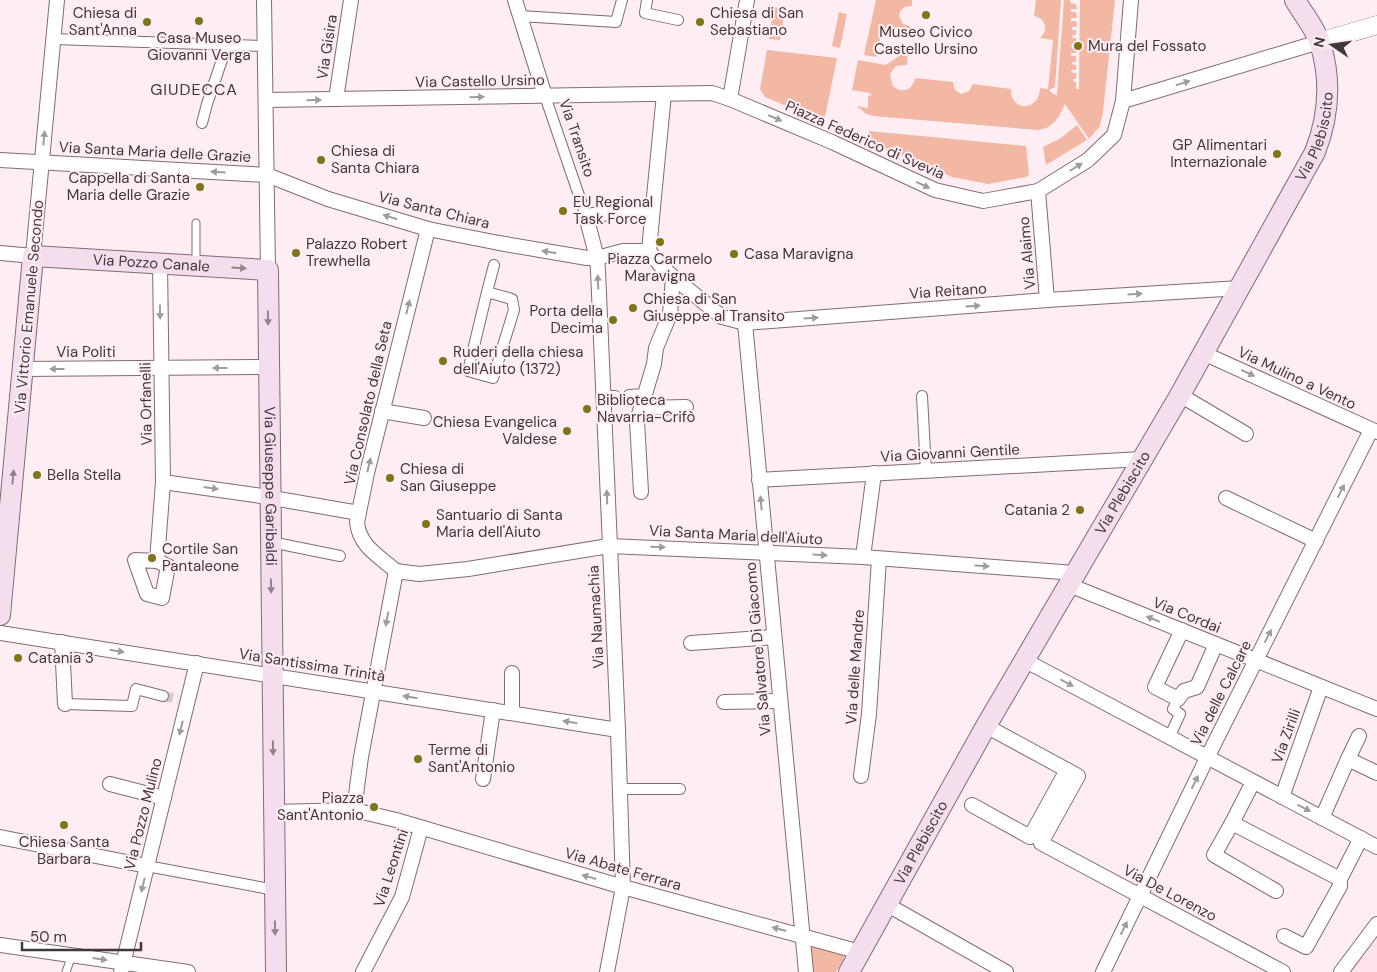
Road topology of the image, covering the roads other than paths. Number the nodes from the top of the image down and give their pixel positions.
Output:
1 (57, 0) edge
2 (264, 0) edge
3 (351, 0) edge
4 (515, 0) edge
5 (622, 0) edge
6 (647, 0) edge
7 (748, 0) edge
8 (1131, 0) edge
9 (1295, 0) edge
10 (520, 16) junction
11 (678, 20) dead end
12 (1377, 25) edge
13 (54, 39) junction
14 (1319, 42) junction
15 (228, 45) junction
16 (265, 46) junction
17 (664, 94) junction
18 (695, 94) joint
19 (545, 96) junction
20 (336, 99) junction
21 (730, 99) junction
22 (266, 100) junction
23 (1123, 101) junction
24 (202, 123) dead end
25 (0, 160) edge
26 (42, 162) junction
27 (267, 175) junction
28 (1038, 198) junction
29 (653, 207) junction
30 (586, 216) junction
31 (196, 223) dead end
32 (428, 229) junction
33 (649, 250) junction
34 (0, 254) edge
35 (33, 256) junction
36 (597, 258) junction
37 (160, 263) junction
38 (196, 265) junction
39 (494, 265) dead end
40 (268, 270) junction
41 (672, 277) junction
42 (1240, 288) junction
43 (487, 292) junction
44 (1047, 300) junction
45 (745, 323) junction
46 (1204, 353) junction
47 (269, 367) junction
48 (161, 368) junction
49 (23, 369) junction
50 (629, 395) dead end
51 (1180, 395) junction
52 (922, 396) dead end
53 (643, 401) junction
54 (686, 408) dead end
55 (382, 411) junction
56 (424, 418) dead end
57 (1374, 431) edge
58 (1246, 434) dead end
59 (1142, 459) junction
60 (926, 470) junction
61 (874, 473) junction
62 (759, 480) junction
63 (163, 482) junction
64 (642, 492) dead end
65 (270, 497) junction
66 (1226, 498) dead end
67 (5, 503) edge
68 (359, 513) junction
69 (1316, 541) junction
70 (271, 542) junction
71 (609, 546) junction
72 (766, 552) junction
73 (340, 556) dead end
74 (863, 557) junction
75 (879, 559) junction
76 (157, 561) dead end
77 (396, 571) junction
78 (2, 578) edge
79 (1072, 579) junction
80 (0, 615) edge
81 (1182, 630) junction
82 (0, 633) edge
83 (774, 637) junction
84 (62, 642) junction
85 (691, 643) dead end
86 (1216, 644) junction
87 (1024, 660) junction
88 (1256, 660) junction
89 (197, 663) junction
90 (512, 672) dead end
91 (272, 675) junction
92 (1321, 687) junction
93 (373, 691) junction
94 (164, 696) tunnel mouth
95 (1178, 700) junction
96 (780, 701) junction
97 (724, 702) dead end
98 (66, 704) joint
99 (1377, 709) edge
100 (493, 710) junction
101 (512, 713) junction
102 (986, 726) junction
103 (618, 730) junction
104 (1359, 736) dead end
105 (1169, 738) junction
106 (1207, 758) junction
107 (1348, 759) junction
108 (1377, 773) edge
109 (861, 776) dead end
110 (483, 779) dead end
111 (1253, 782) junction
112 (110, 784) dead end
113 (621, 789) junction
114 (680, 789) dead end
115 (1282, 797) junction
116 (164, 798) junction
117 (972, 805) dead end
118 (350, 810) junction
119 (274, 812) junction
120 (1322, 818) junction
121 (1232, 823) junction
122 (421, 828) junction
123 (0, 837) edge
124 (1361, 838) junction
125 (1036, 840) junction
126 (1377, 847) edge
127 (148, 866) junction
128 (1340, 879) junction
129 (623, 887) junction
130 (275, 890) junction
131 (1276, 891) dead end
132 (1140, 895) junction
133 (886, 904) junction
134 (1377, 924) edge
135 (801, 935) junction
136 (1284, 936) dead end
137 (0, 945) edge
138 (860, 952) junction
139 (72, 955) junction
140 (123, 967) edge
141 (1001, 971) edge
142 (66, 972) edge
143 (188, 972) edge
144 (276, 972) edge
145 (363, 972) edge
146 (607, 972) edge
147 (806, 972) edge
148 (849, 972) edge
149 (1103, 972) edge
150 (1283, 972) edge
151 (1341, 972) edge

1 - 13 street, Via Vittorio Emanuele Secondo
2 - 16 street, Via Giuseppe Garibaldi
3 - 20 street, Via Gisira
4 - 10 street, Via Transito
5 - 10 street
6 - 11 street
7 - 21 street
8 - 23 street, Piazza Federico di Svevia
9 - 14 main road, Via Plebiscito
10 - 19 street, Via Transito
12 - 14 street
13 - 15 street
26 -> 13 street, Via Vittorio Emanuele Secondo
23 -> 14 street
14 - 42 main road, Via Plebiscito
15 - 16 street
15 - 24 street
16 - 22 street, Via Giuseppe Garibaldi
17 - 18 street, Via Castello Ursino
17 - 19 street, Via Castello Ursino
17 - 29 street
18 - 21 street, Piazza Federico di Svevia
20 -> 19 street, Via Castello Ursino
19 - 30 street, Via Transito
22 -> 20 street, Via Castello Ursino
21 -> 28 street, Piazza Federico di Svevia
22 - 27 street, Via Giuseppe Garibaldi
28 -> 23 street, Piazza Federico di Svevia
25 - 26 street, Via Santa Maria delle Grazie
27 -> 26 street, Via Santa Maria delle Grazie
26 - 35 street, Via Vittorio Emanuele Secondo
32 -> 27 street, Via Santa Chiara
27 - 40 street, Via Giuseppe Garibaldi
28 - 44 street, Via Alaimo
29 - 30 street
29 - 33 street
30 - 36 street, Via Transito
31 - 38 lane
36 -> 32 street, Via Santa Chiara
55 -> 32 street, Via Consolato della Seta
33 - 36 street
33 - 41 street, Via Reitano
34 - 35 street
35 - 37 main road, Via Pozzo Canale
35 - 49 main road, Via Vittorio Emanuele Secondo
71 -> 36 street, Via Naumachia
37 - 38 main road, Via Pozzo Canale
37 -> 48 street, Via Orfanelli
38 -> 40 main road, Via Pozzo Canale
39 - 43 street
40 -> 47 main road, Via Giuseppe Garibaldi
41 - 45 street, Via Reitano
41 - 53 street
44 -> 42 street, Via Reitano
42 - 46 main road, Via Plebiscito
43 - 43 street
45 -> 44 street, Via Reitano
45 - 62 street, Via Salvatore Di Giacomo
46 - 51 main road, Via Plebiscito
46 -> 57 street, Via Mulino a Vento
47 -> 48 street, Via Politi
47 - 65 main road, Via Giuseppe Garibaldi
48 -> 49 street, Via Politi
48 - 63 street, Via Orfanelli
67 -> 49 main road, Via Vittorio Emanuele Secondo
50 - 53 street
51 - 58 street
51 - 59 main road, Via Plebiscito
52 - 60 street
53 - 54 street
53 - 64 street
55 - 56 street
68 -> 55 street, Via Consolato della Seta
69 -> 57 street, Via delle Calcare
59 - 60 street, Via Giovanni Gentile
59 - 79 main road, Via Plebiscito
60 - 61 street, Via Giovanni Gentile
61 - 62 street, Via Giovanni Gentile
61 - 74 street
72 -> 62 street, Via Salvatore Di Giacomo
63 -> 65 street
63 - 76 street, Via Orfanelli
65 - 68 street
65 - 70 main road, Via Giuseppe Garibaldi
66 - 69 street
67 - 78 main road, Via Vittorio Emanuele Secondo
68 - 77 street, Via Consolato della Seta
88 -> 69 street, Via delle Calcare
70 - 73 street
70 -> 91 main road, Via Giuseppe Garibaldi
71 -> 72 street, Via Santa Maria dell'Aiuto
71 - 77 street, Via Santa Maria dell'Aiuto
71 - 103 street, Via Naumachia
72 -> 74 street, Via Santa Maria dell'Aiuto
72 - 83 street, Via Salvatore Di Giacomo
74 - 75 street, Via Santa Maria dell'Aiuto
75 -> 79 street, Via Santa Maria dell'Aiuto
75 - 109 street, Via delle Mandre
77 -> 93 street
78 - 80 main road, Via Vittorio Emanuele Secondo
81 -> 79 street, Via Cordai
79 - 87 main road, Via Plebiscito
81 - 86 street, Via Cordai
81 - 95 street
82 - 84 street, Via Santissima Trinità
83 - 85 street
83 - 96 street, Via Salvatore Di Giacomo
84 -> 89 street, Via Santissima Trinità
84 - 98 street
86 - 88 street, Via Cordai
86 - 95 street
87 - 102 main road, Via Plebiscito
87 -> 105 street
88 - 92 street, Via Cordai
88 - 106 street, Via delle Calcare
89 - 91 street, Via Santissima Trinità
89 -> 116 street, Via Pozzo Mulino
90 - 101 street
91 - 93 street, Via Santissima Trinità
91 -> 119 main road, Via Giuseppe Garibaldi
92 - 99 street, Via Cordai
92 - 115 street, Via Zirilli
100 -> 93 street, Via Santissima Trinità
93 - 118 street
94 - 98 street
95 - 105 street
96 - 97 street
96 - 135 street, Via Salvatore Di Giacomo
100 - 101 street, Via Santissima Trinità
100 - 110 street
103 -> 101 street, Via Santissima Trinità
102 - 125 street
102 - 133 main road, Via Plebiscito
103 - 113 street, Via Naumachia
104 - 107 street
105 - 106 street
106 - 111 street
132 -> 106 street, Via delle Calcare
107 - 108 street
107 - 120 street
111 - 115 street
111 - 121 street
112 - 116 street
113 - 114 street
113 - 129 street, Via Naumachia
115 -> 120 street
116 - 127 street, Via Pozzo Mulino
117 - 125 street, Via De Lorenzo
118 - 119 street
118 - 122 street, Via Abate Ferrara
119 - 130 main road, Via Giuseppe Garibaldi
120 - 124 street
121 - 128 street
121 - 131 street
129 -> 122 street, Via Abate Ferrara
122 - 145 street, Via Leontini
123 - 127 street
124 - 126 street
124 - 128 street
125 - 132 street, Via De Lorenzo
127 - 130 street
127 -> 140 street, Via Pozzo Mulino
128 - 136 street
135 -> 129 street, Via Abate Ferrara
129 - 146 street, Via Naumachia
130 -> 144 main road, Via Giuseppe Garibaldi
149 -> 132 street, Via delle Calcare
132 - 150 street, Via De Lorenzo
133 - 138 main road, Via Plebiscito
133 - 141 street
134 - 151 street
135 - 138 street, Via Abate Ferrara
135 - 147 street, Via Salvatore Di Giacomo
137 - 139 street
138 - 148 main road, Via Plebiscito
139 -> 140 street
139 - 142 lane
140 - 143 street

